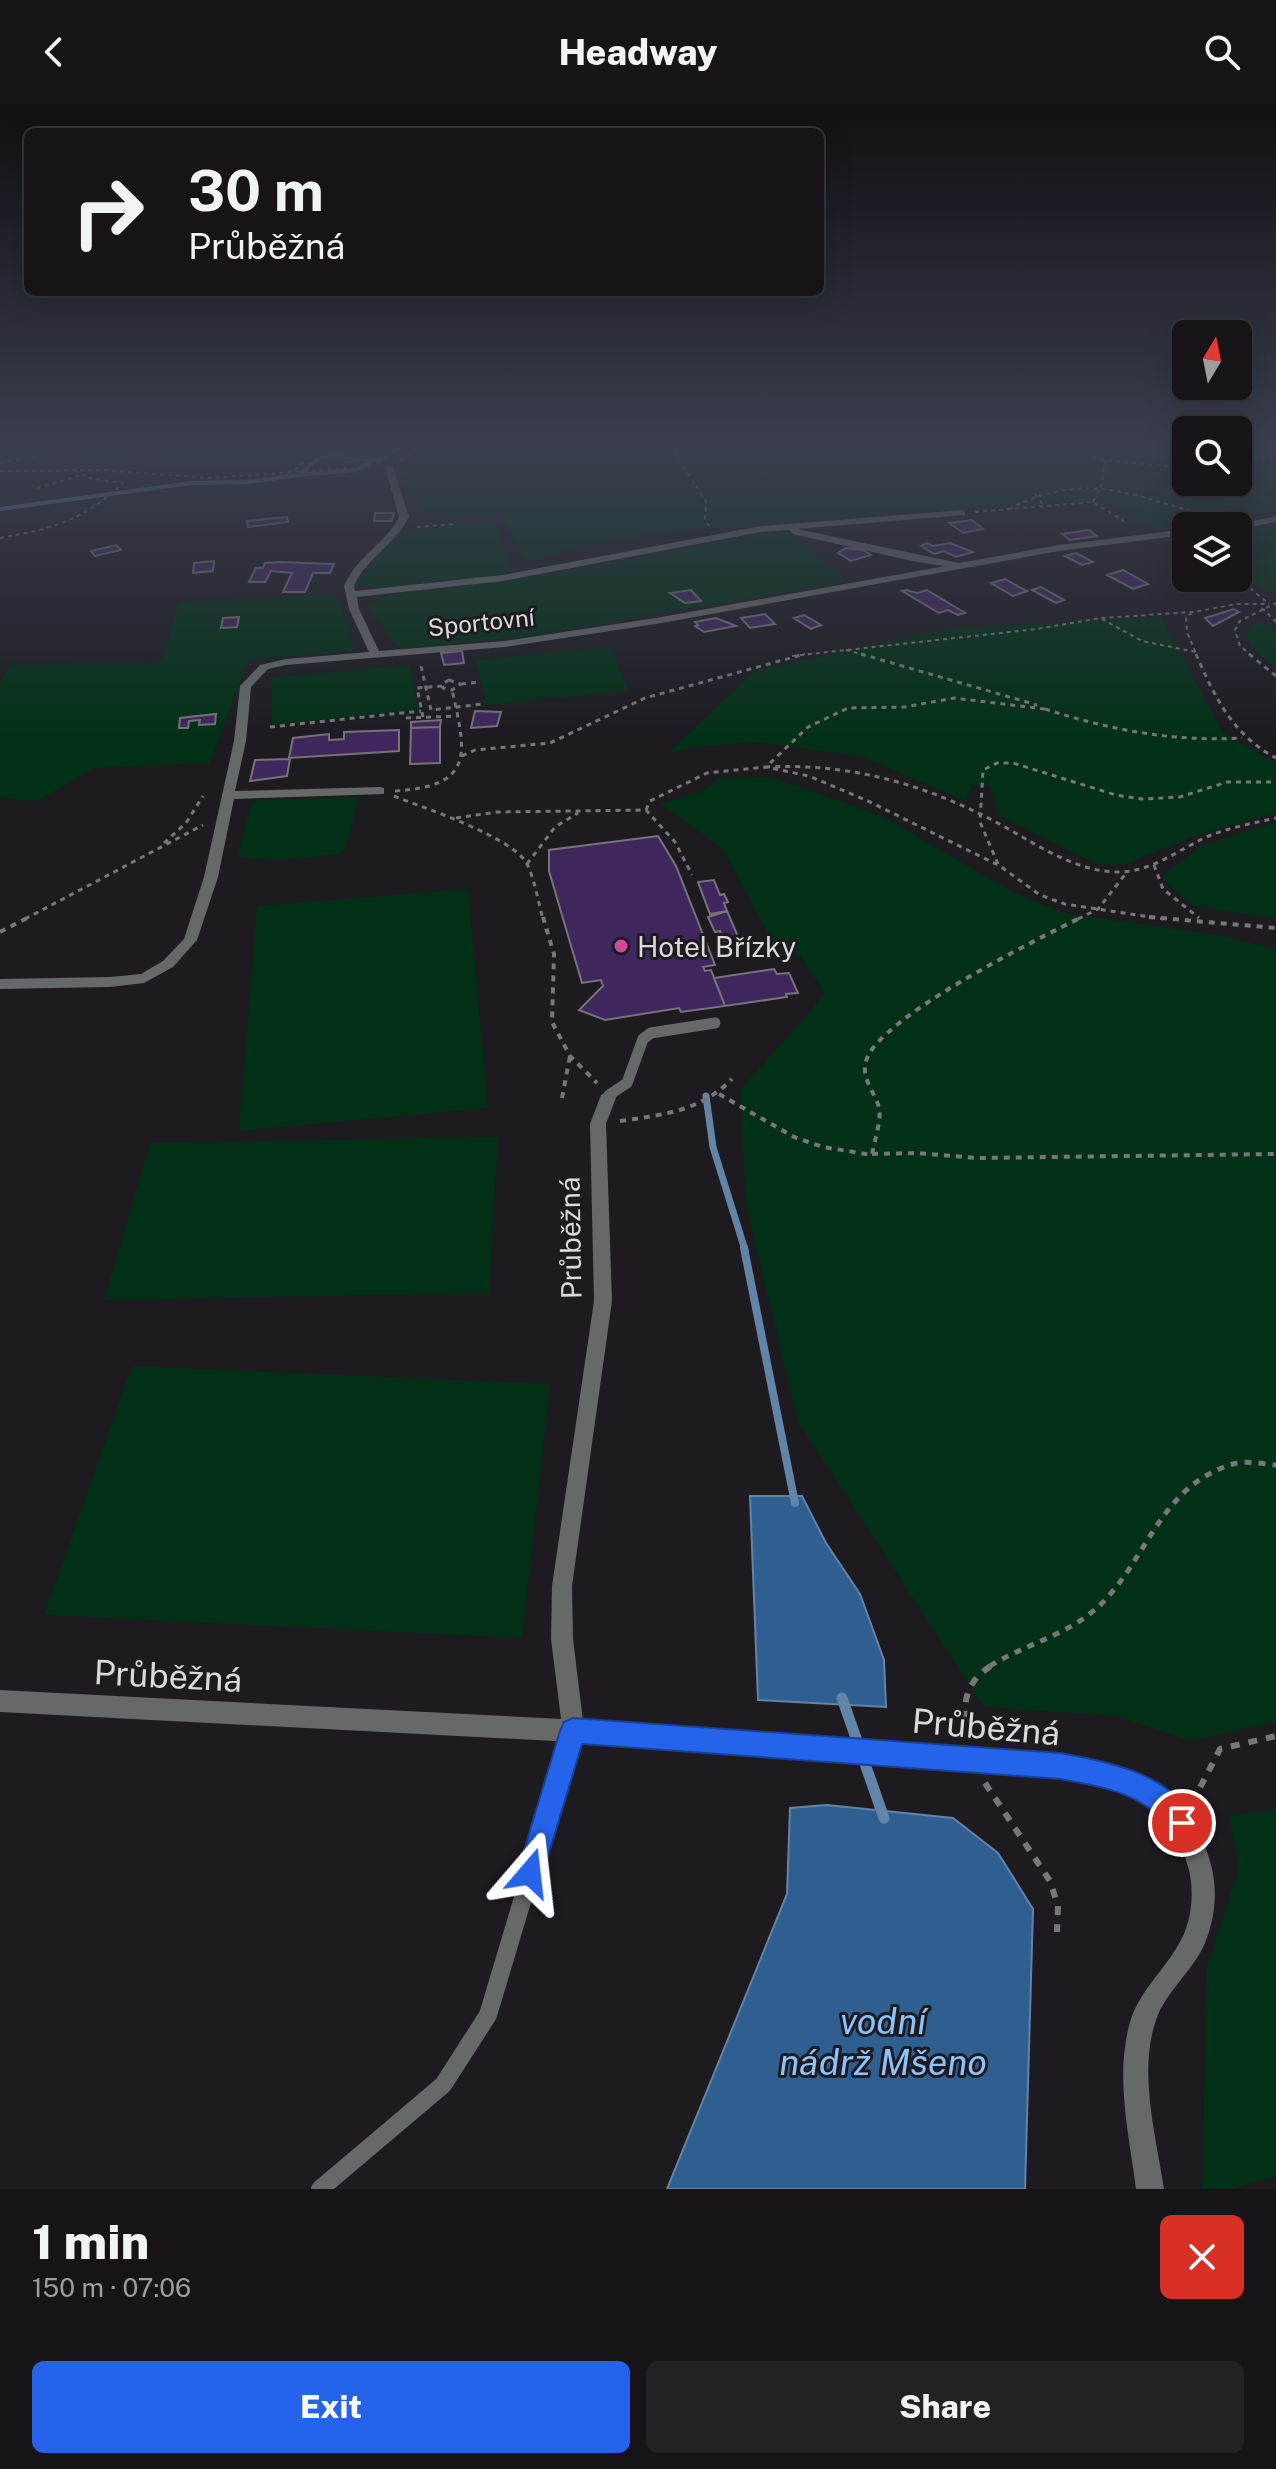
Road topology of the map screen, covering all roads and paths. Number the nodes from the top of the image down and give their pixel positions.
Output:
1 (382, 543) edge
2 (689, 543) edge
3 (848, 543) edge
4 (1103, 543) edge
5 (968, 565) junction
6 (1252, 591) edge
7 (349, 595) junction
8 (1276, 603) edge
9 (1269, 604) junction
10 (1262, 608) junction
11 (1194, 612) junction
12 (1101, 618) junction
13 (1276, 622) edge
14 (841, 649) junction
15 (411, 651) junction
16 (1196, 652) junction
17 (375, 654) junction
18 (1276, 676) edge
19 (479, 682) dead end
20 (461, 684) junction
21 (442, 686) junction
22 (426, 687) junction
23 (452, 690) junction
24 (483, 704) dead end
25 (456, 707) junction
26 (1045, 709) junction
27 (421, 711) junction
28 (457, 716) junction
29 (423, 717) junction
30 (406, 718) dead end
31 (270, 727) dead end
32 (1242, 738) junction
33 (462, 756) junction
34 (1276, 758) edge
35 (766, 767) junction
36 (1276, 782) edge
37 (380, 791) junction
38 (230, 795) junction
39 (203, 796) dead end
40 (646, 810) junction
41 (226, 812) junction
42 (580, 812) junction
43 (983, 815) junction
44 (1276, 818) edge
45 (454, 819) junction
46 (160, 847) junction
47 (527, 864) junction
48 (1154, 865) junction
49 (1000, 866) junction
50 (1127, 872) junction
51 (692, 875) dead end
52 (1098, 909) junction
53 (1202, 920) junction
54 (1276, 928) edge
55 (0, 932) edge
56 (0, 984) edge
57 (715, 1023) dead end
58 (570, 1056) junction
59 (732, 1079) dead end
60 (719, 1094) junction
61 (609, 1095) junction
62 (562, 1098) dead end
63 (598, 1124) junction
64 (1276, 1154) edge
65 (872, 1155) junction
66 (1276, 1465) edge
67 (0, 1701) edge
68 (573, 1731) junction
69 (1276, 1736) edge
70 (974, 1760) junction
71 (1182, 1823) junction
72 (1057, 1932) dead end
73 (320, 2189) edge
74 (1150, 2189) edge

1 - 7 street
2 - 7 street
3 - 5 street
4 - 5 street, Sportovní
5 - 15 street, Sportovní
6 - 9 path
7 - 17 street
8 - 9 path
9 - 10 path
9 - 11 path
10 - 13 path
10 - 18 path
11 - 12 path
11 - 16 path
12 - 14 path
12 - 16 path
14 - 26 path
14 - 33 path
15 - 17 street, Sportovní
15 - 22 path
16 - 32 path
17 - 38 street, Sportovní
19 - 20 path
20 - 21 path
20 - 23 path
21 - 22 path
21 - 23 path
22 - 25 path
22 - 27 path
23 - 25 path
24 - 25 path
25 - 28 path
26 - 32 path
26 - 35 path
27 - 29 path
27 - 31 path
28 - 29 path
28 - 33 path
29 - 30 path
32 - 34 path
33 - 37 path
35 - 40 path
35 - 43 path
35 - 49 path
36 - 43 path
37 - 38 street
37 - 45 path
38 - 41 street, Sportovní
39 - 46 path
40 - 42 path
40 - 51 path
41 - 46 path
41 - 56 street, Sportovní
42 - 45 path
42 - 47 path
43 - 49 path
43 - 50 path
44 - 48 path
45 - 47 path
46 - 55 path
47 - 58 path
48 - 50 path
48 - 53 path
49 - 52 path
50 - 52 path
52 - 53 path
52 - 65 path
53 - 54 path
57 - 61 lane
58 - 61 path
58 - 62 path
59 - 60 path
60 - 63 path
60 - 65 path
61 - 63 street
63 - 68 street, Průběžná
64 - 65 path
66 - 70 path
67 - 68 street, Průběžná
68 - 70 street, Průběžná
68 - 73 lane
69 - 71 path
70 - 71 street, Průběžná
70 - 72 path
71 - 74 street, Průběžná

